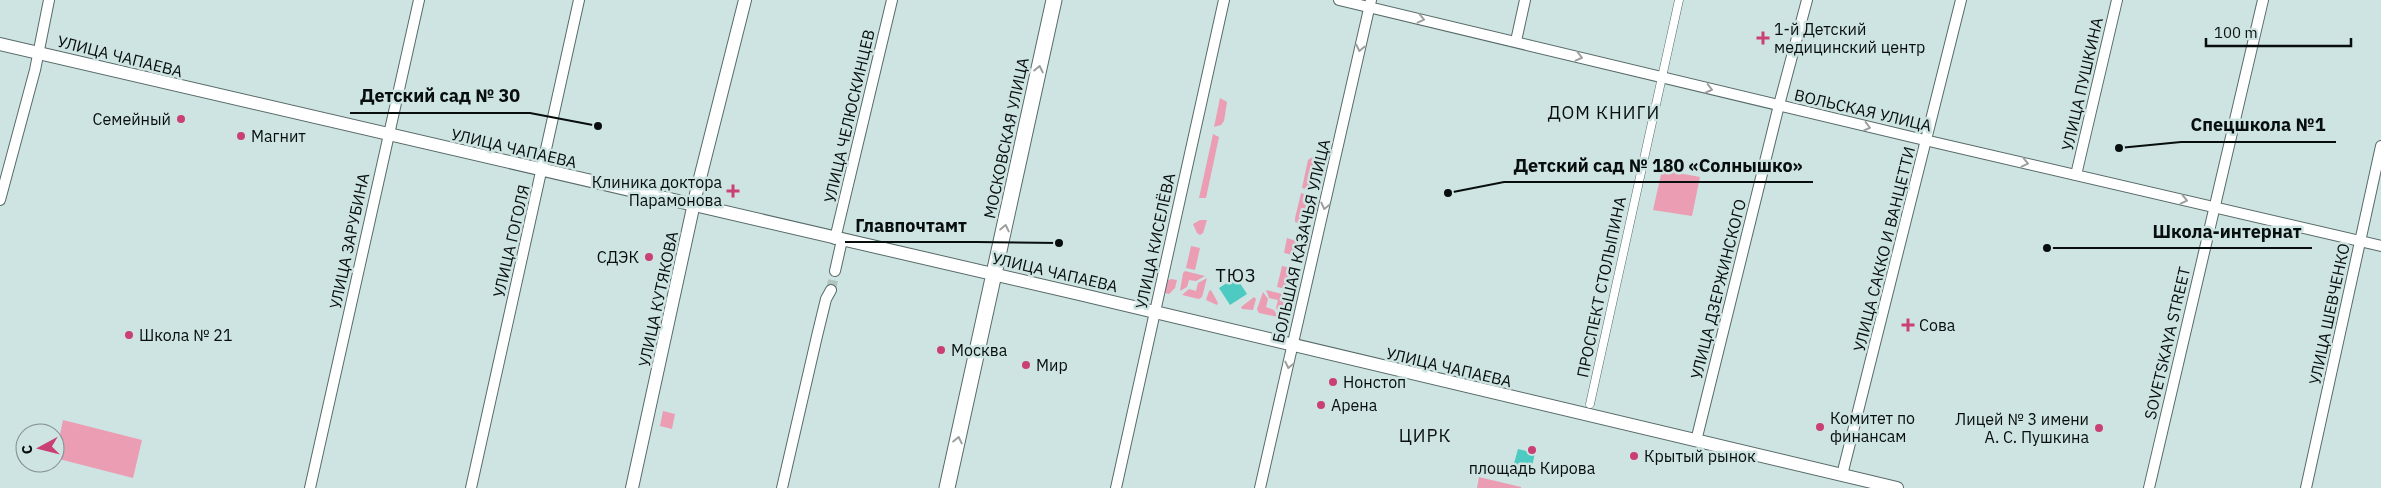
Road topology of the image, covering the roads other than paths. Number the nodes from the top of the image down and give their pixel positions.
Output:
1 (49, 0) edge
2 (418, 0) edge
3 (579, 0) edge
4 (745, 0) edge
5 (892, 0) edge
6 (1054, 0) edge
7 (1224, 0) edge
8 (1339, 0) edge
9 (1525, 0) edge
10 (1679, 0) edge
11 (1807, 0) edge
12 (1960, 0) edge
13 (2117, 0) edge
14 (2263, 0) edge
15 (1370, 4) edge
16 (1516, 41) junction
17 (0, 44) edge
18 (38, 53) junction
19 (1662, 77) junction
20 (1779, 105) junction
21 (387, 135) junction
22 (1926, 141) junction
23 (2381, 146) edge
24 (542, 170) junction
25 (2076, 175) junction
26 (0, 200) edge
27 (694, 205) junction
28 (2214, 207) junction
29 (839, 240) junction
30 (2360, 241) junction
31 (2381, 246) edge
32 (835, 271) tunnel mouth
33 (994, 275) junction
34 (831, 290) tunnel mouth
35 (1154, 313) junction
36 (1293, 347) junction
37 (1590, 404) dead end
38 (1696, 441) junction
39 (1842, 475) junction
40 (1868, 484) edge
41 (310, 488) edge
42 (471, 488) edge
43 (632, 488) edge
44 (782, 488) edge
45 (947, 488) edge
46 (1116, 488) edge
47 (1260, 488) edge
48 (1897, 488) edge
49 (2149, 488) edge
50 (2306, 488) edge

1 - 18 street
2 - 21 street, УЛИЦА ЗАРУБИНА
3 - 24 street, УЛИЦА ГОГОЛЯ
4 - 27 street, УЛИЦА КУТЯКОВА
5 - 29 street, УЛИЦА ЧЕЛЮСКИНЦЕВ
33 -> 6 main road, МОСКОВСКАЯ УЛИЦА
7 - 35 street, УЛИЦА КИСЕЛЁВА
8 - 15 street, ВОЛЬСКАЯ УЛИЦА
9 - 16 street
10 - 19 street, ПРОСПЕКТ СТОЛЫПИНА
11 - 20 street, УЛИЦА ДЗЕРЖИНСКОГО
12 - 22 street, УЛИЦА САККО И ВАНЦЕТТИ
13 - 25 street, УЛИЦА ПУШКИНА
14 - 28 street, SOVETSKAYA STREET
15 -> 16 street, ВОЛЬСКАЯ УЛИЦА
15 -> 36 street, БОЛЬШАЯ КАЗАЧЬЯ УЛИЦА
16 -> 19 street, ВОЛЬСКАЯ УЛИЦА
17 - 18 street, УЛИЦА ЧАПАЕВА
18 - 21 street, УЛИЦА ЧАПАЕВА
18 - 26 street
19 -> 20 street, ВОЛЬСКАЯ УЛИЦА
19 - 37 street, ПРОСПЕКТ СТОЛЫПИНА
20 -> 22 street, ВОЛЬСКАЯ УЛИЦА
20 - 38 street, УЛИЦА ДЗЕРЖИНСКОГО
21 - 24 street, УЛИЦА ЧАПАЕВА
21 - 41 street, УЛИЦА ЗАРУБИНА
22 -> 25 street, ВОЛЬСКАЯ УЛИЦА
22 - 39 street, УЛИЦА САККО И ВАНЦЕТТИ
23 - 30 street, УЛИЦА ШЕВЧЕНКО
24 - 27 street, УЛИЦА ЧАПАЕВА
24 - 42 street, УЛИЦА ГОГОЛЯ
25 -> 28 street, ВОЛЬСКАЯ УЛИЦА
27 - 29 street, УЛИЦА ЧАПАЕВА
27 - 43 street, УЛИЦА КУТЯКОВА
28 - 30 street, ВОЛЬСКАЯ УЛИЦА
28 - 49 street, SOVETSKAYA STREET
29 - 32 street, УЛИЦА ЧЕЛЮСКИНЦЕВ
29 - 33 street, УЛИЦА ЧАПАЕВА
30 - 31 street, ВОЛЬСКАЯ УЛИЦА
30 - 50 street, УЛИЦА ШЕВЧЕНКО
33 - 35 street, УЛИЦА ЧАПАЕВА
45 -> 33 main road, МОСКОВСКАЯ УЛИЦА
34 - 44 street
35 - 36 street, УЛИЦА ЧАПАЕВА
35 - 46 street, УЛИЦА КИСЕЛЁВА
36 - 38 street, УЛИЦА ЧАПАЕВА
36 -> 47 street, БОЛЬШАЯ КАЗАЧЬЯ УЛИЦА
38 - 39 street, УЛИЦА ЧАПАЕВА
39 - 40 street, УЛИЦА ЧАПАЕВА
40 - 48 street, УЛИЦА ЧАПАЕВА

